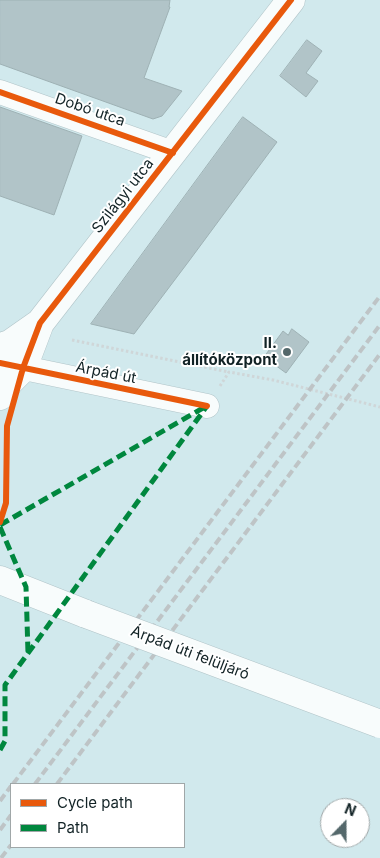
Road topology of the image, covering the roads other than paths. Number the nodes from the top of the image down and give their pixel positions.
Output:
1 (291, 0) edge
2 (0, 92) edge
3 (173, 152) junction
4 (40, 323) junction
5 (0, 347) edge
6 (11, 365) edge
7 (0, 396) edge
8 (207, 406) road end
9 (0, 580) edge
10 (380, 724) edge

1 - 3 street, Szilágyi utca
2 - 3 street, Dobó utca
3 - 4 street, Szilágyi utca
4 - 5 street, Szilágyi utca
4 - 6 street, Szilágyi utca
6 - 7 street
6 - 8 street, Árpád út
9 - 10 street, Árpád úti felüljáró, bridge

